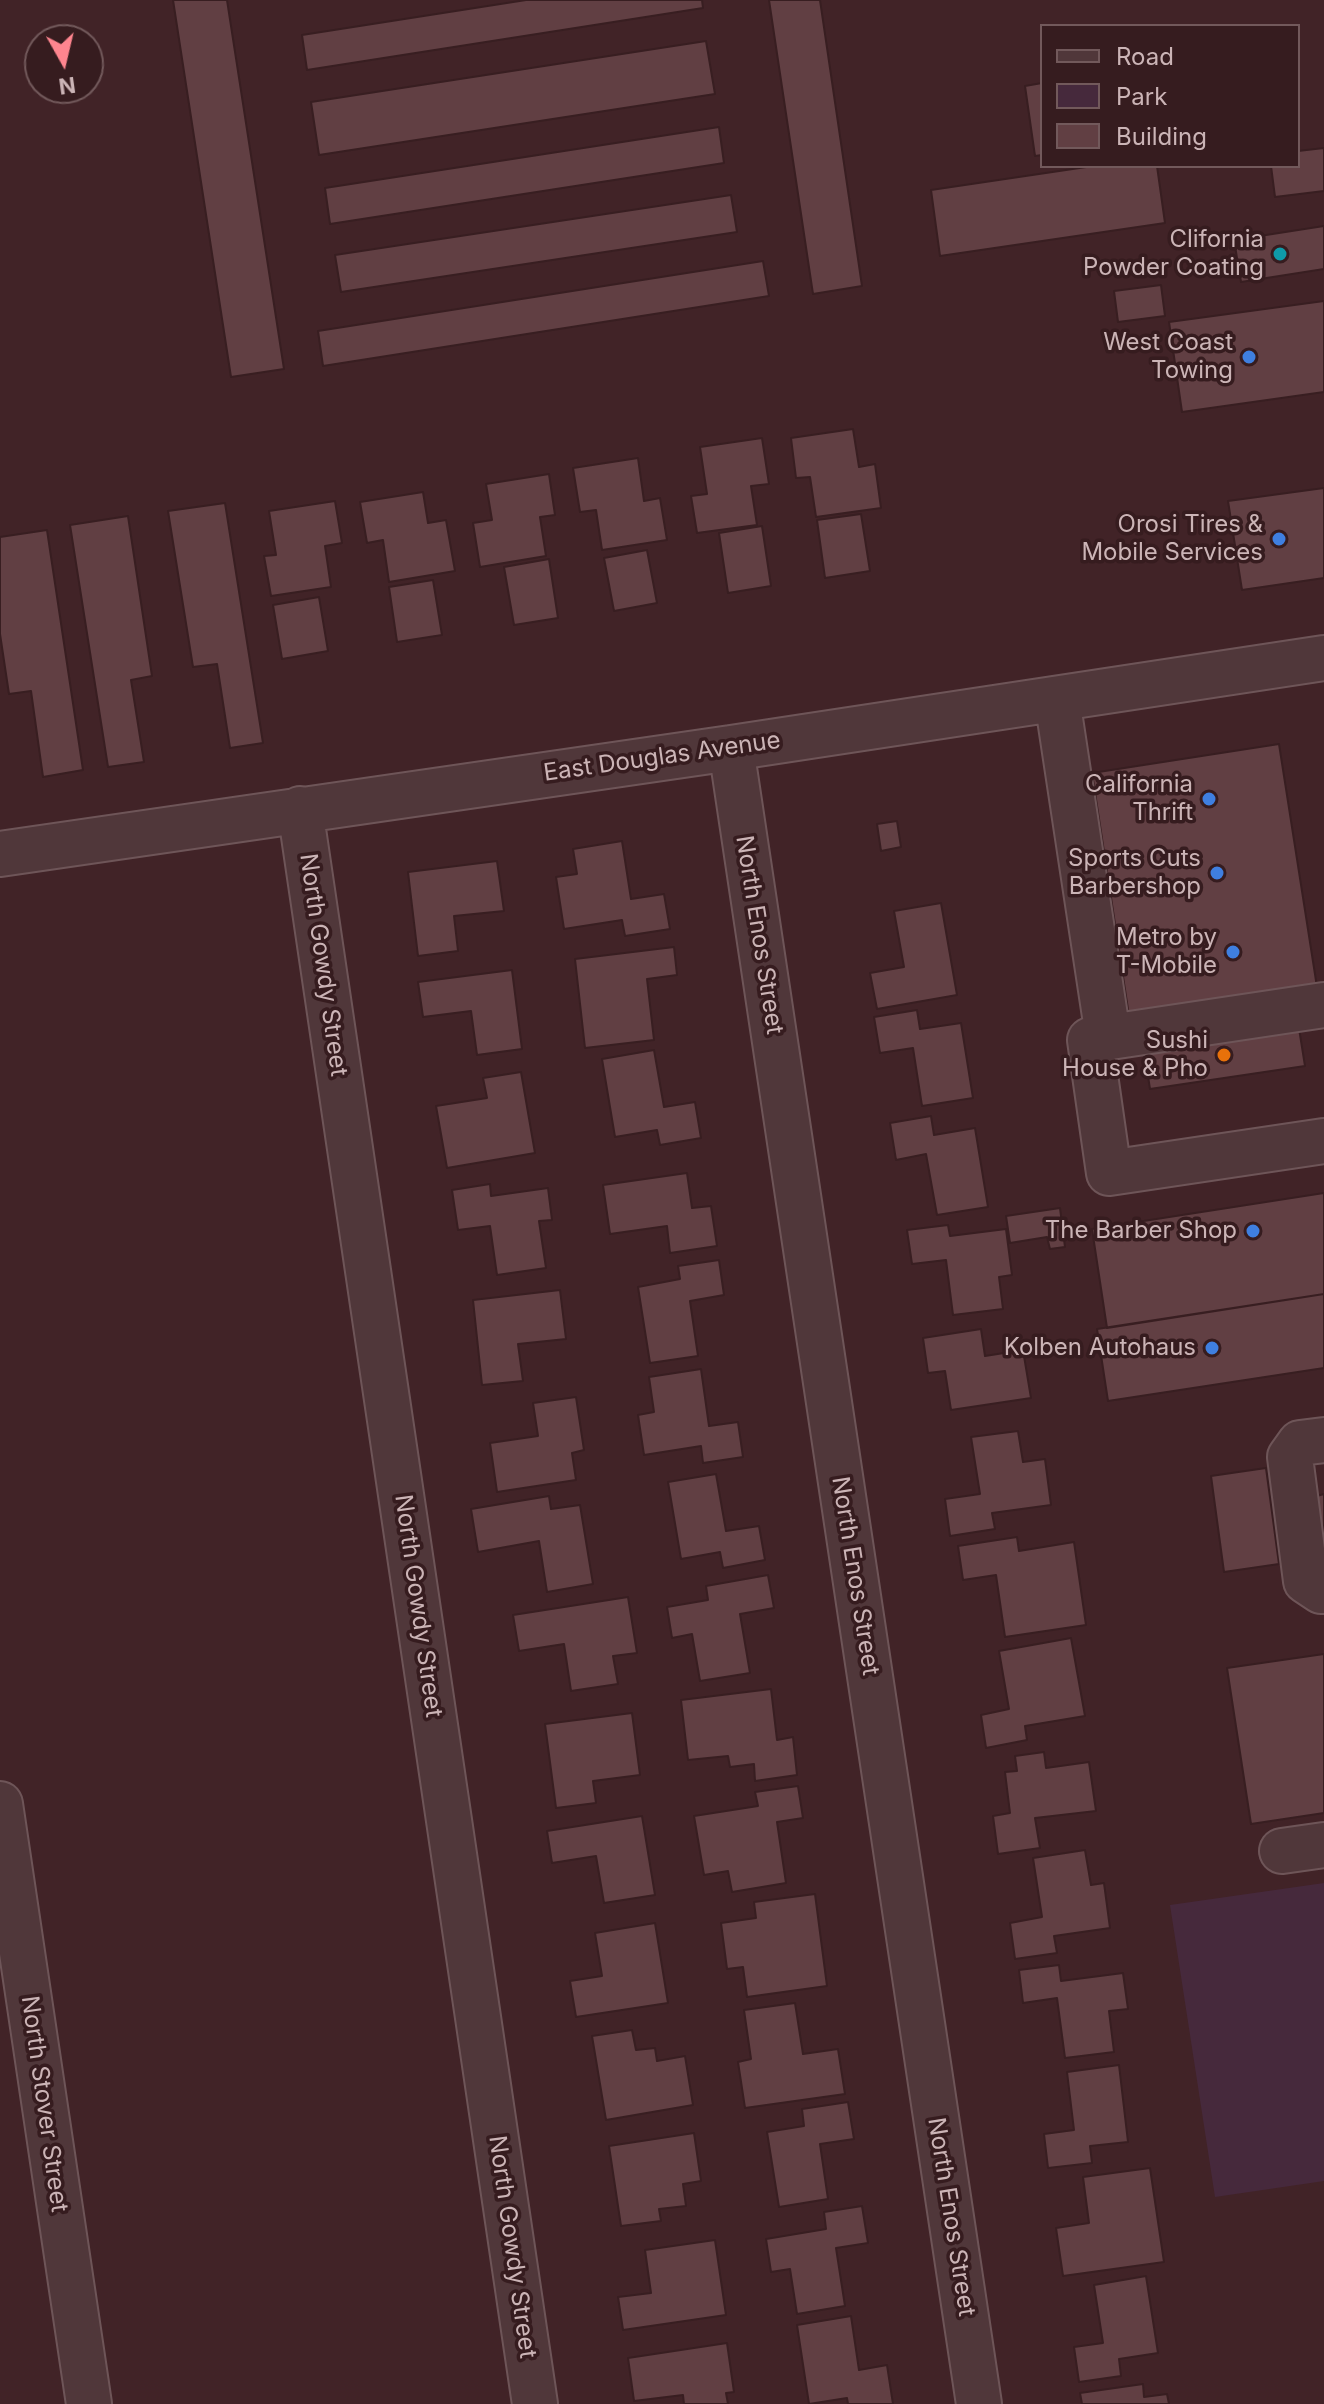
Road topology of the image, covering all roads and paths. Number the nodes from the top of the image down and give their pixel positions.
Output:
1 (1324, 658) edge
2 (1057, 699) junction
3 (731, 748) junction
4 (300, 809) junction
5 (0, 854) edge
6 (1324, 1005) edge
7 (1108, 1036) junction
8 (1324, 1141) edge
9 (1324, 1440) edge
10 (1324, 1591) edge
11 (0, 1804) edge
12 (89, 2404) edge
13 (535, 2404) edge
14 (979, 2404) edge

1 - 2 street, East Douglas Avenue
2 - 3 street, East Douglas Avenue
2 - 7 street
3 - 4 street, East Douglas Avenue
3 - 14 street, North Enos Street
4 - 5 street, East Douglas Avenue
4 - 13 street, North Gowdy Street
6 - 7 street
7 - 8 street
9 - 10 street
11 - 12 street, North Stover Street

